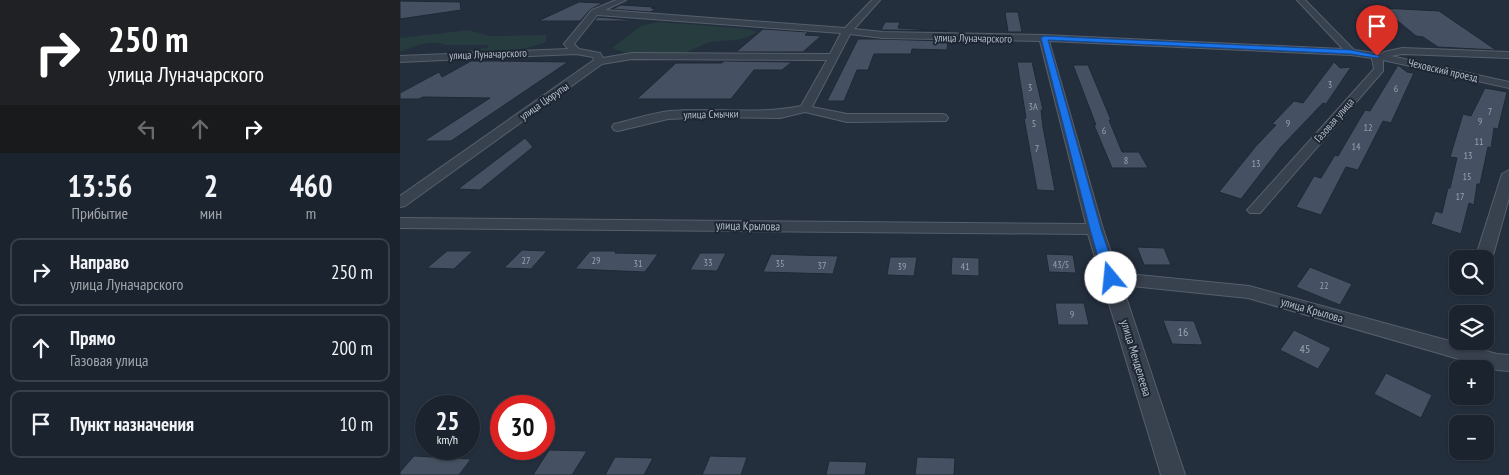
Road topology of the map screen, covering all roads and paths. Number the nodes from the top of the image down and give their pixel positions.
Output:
1 (622, 0) edge
2 (876, 0) edge
3 (1301, 0) edge
4 (595, 12) junction
5 (847, 30) junction
6 (1044, 38) junction
7 (576, 51) junction
8 (1351, 52) junction
9 (1509, 55) edge
10 (1377, 56) junction
11 (832, 57) junction
12 (400, 59) edge
13 (599, 61) junction
14 (1509, 85) edge
15 (805, 109) junction
16 (942, 118) dead end
17 (618, 127) dead end
18 (1509, 174) edge
19 (400, 203) edge
20 (1255, 210) dead end
21 (400, 223) edge
22 (1095, 229) junction
23 (1486, 250) edge
24 (1111, 278) junction
25 (1509, 364) edge
26 (1172, 475) edge

1 - 4 street
2 - 5 street
3 - 8 street
4 - 5 street, улица Луначарского
4 - 7 street
5 - 6 street, улица Луначарского
5 - 11 street
6 - 8 street, улица Луначарского
6 - 22 street, улица Менделеева
7 - 12 street, улица Луначарского
7 - 13 street
8 - 10 street
9 - 10 street
10 - 14 street, Чеховский проезд
10 - 20 street, Газовая улица
11 - 13 street
11 - 15 street
13 - 19 street, улица Цюрупы
15 - 16 street, улица Смычки
15 - 17 street, улица Смычки
18 - 23 street
21 - 22 street, улица Крылова
22 - 24 street, улица Менделеева
24 - 25 street, улица Крылова
24 - 26 street, улица Менделеева

